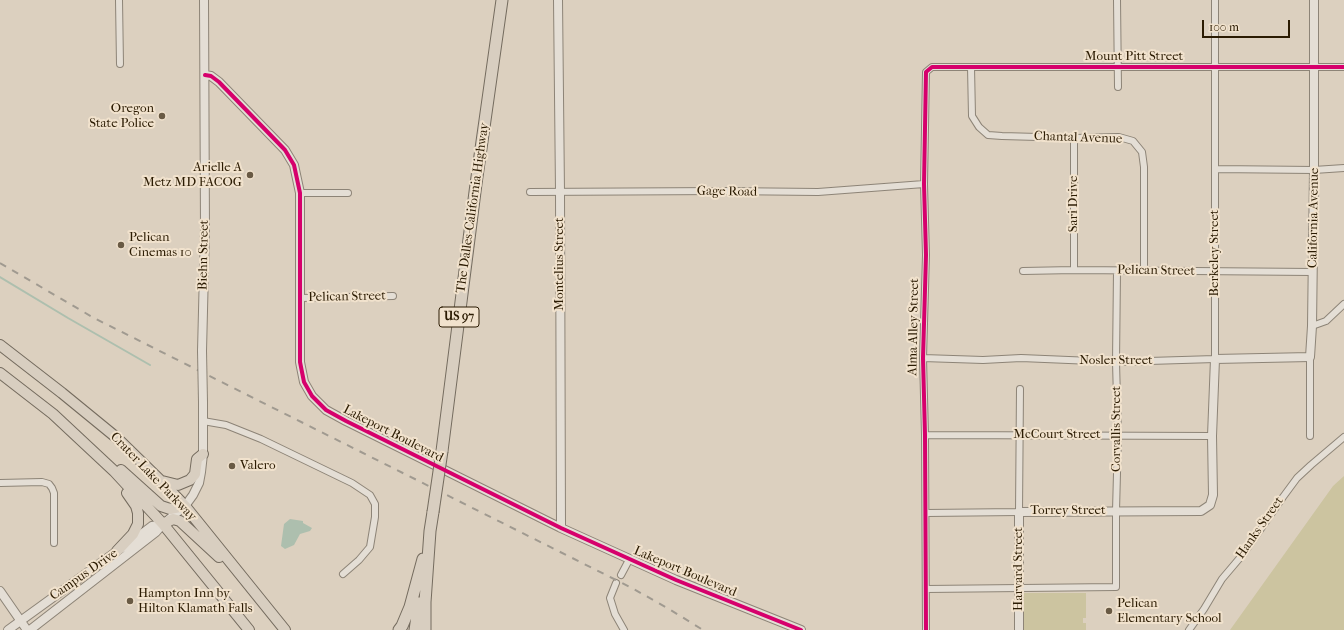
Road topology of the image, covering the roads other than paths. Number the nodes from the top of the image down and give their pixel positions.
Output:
1 (119, 0) edge
2 (204, 0) edge
3 (502, 0) edge
4 (558, 0) edge
5 (1117, 0) edge
6 (1215, 0) edge
7 (1314, 0) edge
8 (120, 64) dead end
9 (1118, 66) junction
10 (1314, 66) junction
11 (971, 67) junction
12 (1215, 67) junction
13 (1344, 67) edge
14 (926, 72) joint
15 (204, 75) junction
16 (1118, 87) dead end
17 (1074, 138) junction
18 (1344, 168) edge
19 (1215, 169) junction
20 (1314, 170) junction
21 (924, 184) junction
22 (560, 191) junction
23 (530, 192) dead end
24 (300, 193) junction
25 (348, 193) dead end
26 (1074, 270) junction
27 (1022, 271) dead end
28 (1117, 271) junction
29 (1144, 271) junction
30 (1214, 272) junction
31 (1313, 272) junction
32 (394, 296) dead end
33 (300, 298) junction
34 (1344, 304) edge
35 (1312, 326) junction
36 (0, 345) edge
37 (1310, 357) junction
38 (922, 358) junction
39 (1215, 359) junction
40 (1116, 362) junction
41 (0, 373) edge
42 (1020, 389) dead end
43 (203, 421) junction
44 (925, 435) junction
45 (1020, 435) junction
46 (1118, 435) junction
47 (1212, 436) junction
48 (1310, 436) dead end
49 (1344, 437) edge
50 (203, 454) junction
51 (104, 462) junction
52 (160, 480) junction
53 (0, 483) edge
54 (1210, 505) joint
55 (185, 506) junction
56 (1116, 511) junction
57 (1019, 512) junction
58 (926, 513) junction
59 (163, 524) junction
60 (561, 528) junction
61 (430, 531) junction
62 (54, 543) dead end
63 (117, 551) junction
64 (629, 560) junction
65 (236, 569) junction
66 (343, 574) dead end
67 (621, 575) dead end
68 (616, 583) dead end
69 (1018, 588) junction
70 (926, 589) junction
71 (0, 591) edge
72 (20, 620) junction
73 (8, 630) edge
74 (28, 630) edge
75 (249, 630) edge
76 (285, 630) edge
77 (399, 630) edge
78 (415, 630) edge
79 (425, 630) edge
80 (624, 630) edge
81 (801, 630) edge
82 (926, 630) edge
83 (1019, 630) edge
84 (1189, 630) edge

1 - 8 street
2 - 15 street, Biehn Street
3 - 61 highway, The Dalles-California Highway / US 97, bridge
4 - 22 street, Montelius Street
5 - 9 street
6 - 12 street, Berkeley Street
7 - 10 street, California Avenue
9 - 11 street, Mount Pitt Street
9 - 12 street, Mount Pitt Street
9 - 16 street
10 - 12 street, Mount Pitt Street
10 - 13 street, Mount Pitt Street
10 - 20 street, California Avenue
11 - 14 street, Mount Pitt Street
11 - 17 street, Chantal Avenue
12 - 19 street, Berkeley Street
14 - 21 street, Alma Alley Street
15 - 24 street, Lakeport Boulevard
15 - 43 street, Biehn Street, bridge
17 - 26 street, Sari Drive
17 - 29 street, Chantal Avenue
18 - 20 street
19 - 20 street
19 - 30 street, Berkeley Street
20 - 31 street, California Avenue
21 - 22 street, Gage Road
21 - 38 street, Alma Alley Street
22 - 23 street, Gage Road
22 - 60 street, Montelius Street
24 - 25 street
24 - 33 street, Lakeport Boulevard
26 - 27 street, Pelican Street
26 - 28 street, Pelican Street
28 - 29 street, Pelican Street
28 - 40 street, Corvallis Street
29 - 30 street, Pelican Street
30 - 31 street, Pelican Street
30 - 39 street, Berkeley Street
31 - 35 street, California Avenue
32 - 33 street, Pelican Street
33 - 60 street, Lakeport Boulevard
34 - 35 street
35 - 37 street, California Avenue
36 - 52 main road, Crater Lake Parkway
37 - 39 street, Nosler Street
37 - 48 street, California Avenue
38 - 40 street, Nosler Street
38 - 44 street, Alma Alley Street
39 - 40 street, Nosler Street
39 - 47 street, Berkeley Street
40 - 46 street, Corvallis Street
41 - 51 main road, Crater Lake Parkway
42 - 45 street, Harvard Street
43 - 50 street, Biehn Street
43 - 66 street
44 - 45 street, McCourt Street
44 - 58 street, Alma Alley Street
45 - 46 street, McCourt Street
45 - 57 street, Harvard Street
46 - 47 street, McCourt Street
46 - 56 street, Corvallis Street
47 - 54 street, Berkeley Street
49 - 84 street, Hanks Street
50 - 52 main road
50 - 55 street, Biehn Street
51 - 55 main road
51 - 59 main road, Crater Lake Parkway
51 - 63 main road
52 - 55 main road, Crater Lake Parkway
53 - 62 street
54 - 56 street, Torrey Street
55 - 59 street, Campus Drive
55 - 65 main road, Crater Lake Parkway
56 - 57 street, Torrey Street
56 - 69 street, Corvallis Street
57 - 58 street, Torrey Street
57 - 69 street, Harvard Street
58 - 70 street, Alma Alley Street
59 - 63 street, Campus Drive
59 - 65 main road
59 - 74 street, Campus Drive
59 - 75 main road, Crater Lake Parkway
60 - 64 street, Lakeport Boulevard
61 - 77 highway
61 - 78 highway, US 97
61 - 79 highway, The Dalles-California Highway / US 97
63 - 72 street, Campus Drive
64 - 67 street
64 - 81 street, Lakeport Boulevard
65 - 76 main road, Crater Lake Parkway
68 - 80 street
69 - 70 street
69 - 83 street, Harvard Street
70 - 82 street, Alma Alley Street
71 - 72 street
72 - 73 street, Campus Drive
72 - 74 street

